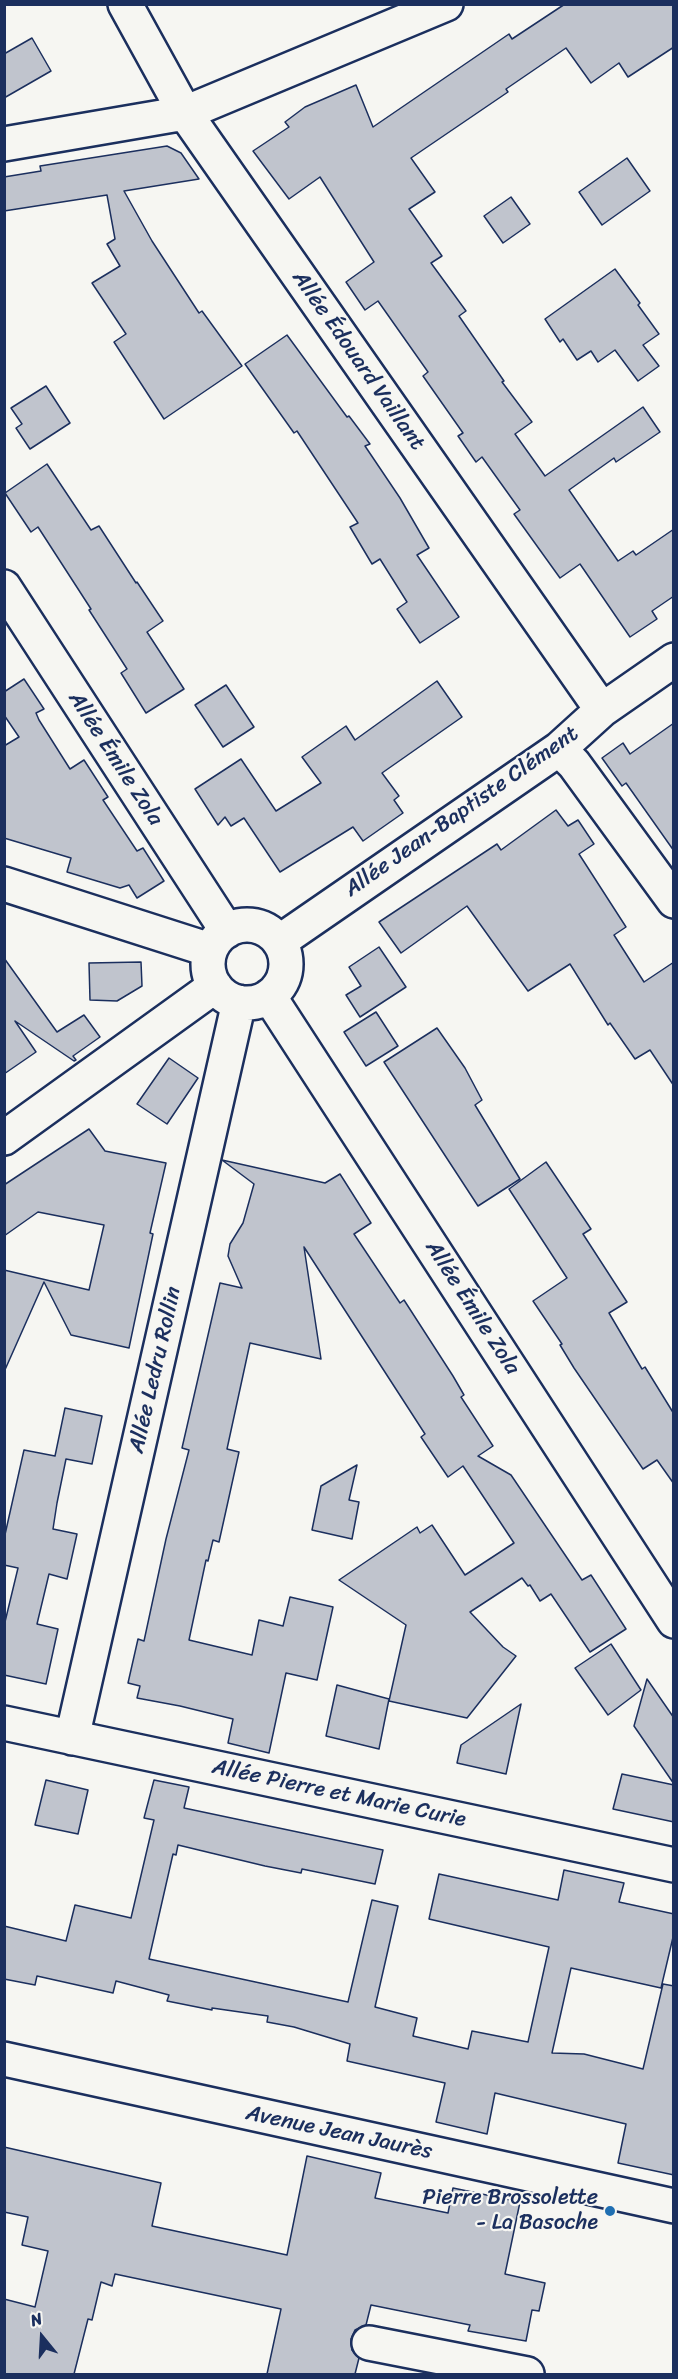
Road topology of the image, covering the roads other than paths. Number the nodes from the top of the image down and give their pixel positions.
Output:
1 (125, 4) edge
2 (446, 4) edge
3 (185, 113) junction
4 (4, 144) edge
5 (4, 587) edge
6 (674, 660) edge
7 (602, 710) junction
8 (559, 749) junction
9 (4, 884) edge
10 (674, 901) edge
11 (219, 941) junction
12 (279, 942) junction
13 (241, 995) junction
14 (4, 1138) edge
15 (674, 1621) edge
16 (4, 1723) edge
17 (72, 1738) junction
18 (674, 1865) edge
19 (4, 2059) edge
20 (674, 2206) edge
21 (369, 2343) dead end
22 (527, 2374) edge

1 - 3 street, Allée Édouard Vaillant
2 - 3 street
3 - 4 street
3 - 7 street, Allée Édouard Vaillant
5 - 11 street, Allée Émile Zola
6 - 7 street, Allée Jean-Baptiste Clément
7 - 8 street, Allée Jean-Baptiste Clément
8 - 10 street
8 - 12 street, Allée Jean-Baptiste Clément
9 - 11 street
11 - 12 street
11 - 13 street
12 - 13 street
13 - 14 street
13 - 15 street, Allée Émile Zola
13 - 17 street, Allée Ledru Rollin
16 - 17 street, Allée Pierre et Marie Curie
17 - 18 street, Allée Pierre et Marie Curie
19 - 20 street, Avenue Jean Jaurès
21 - 22 street

